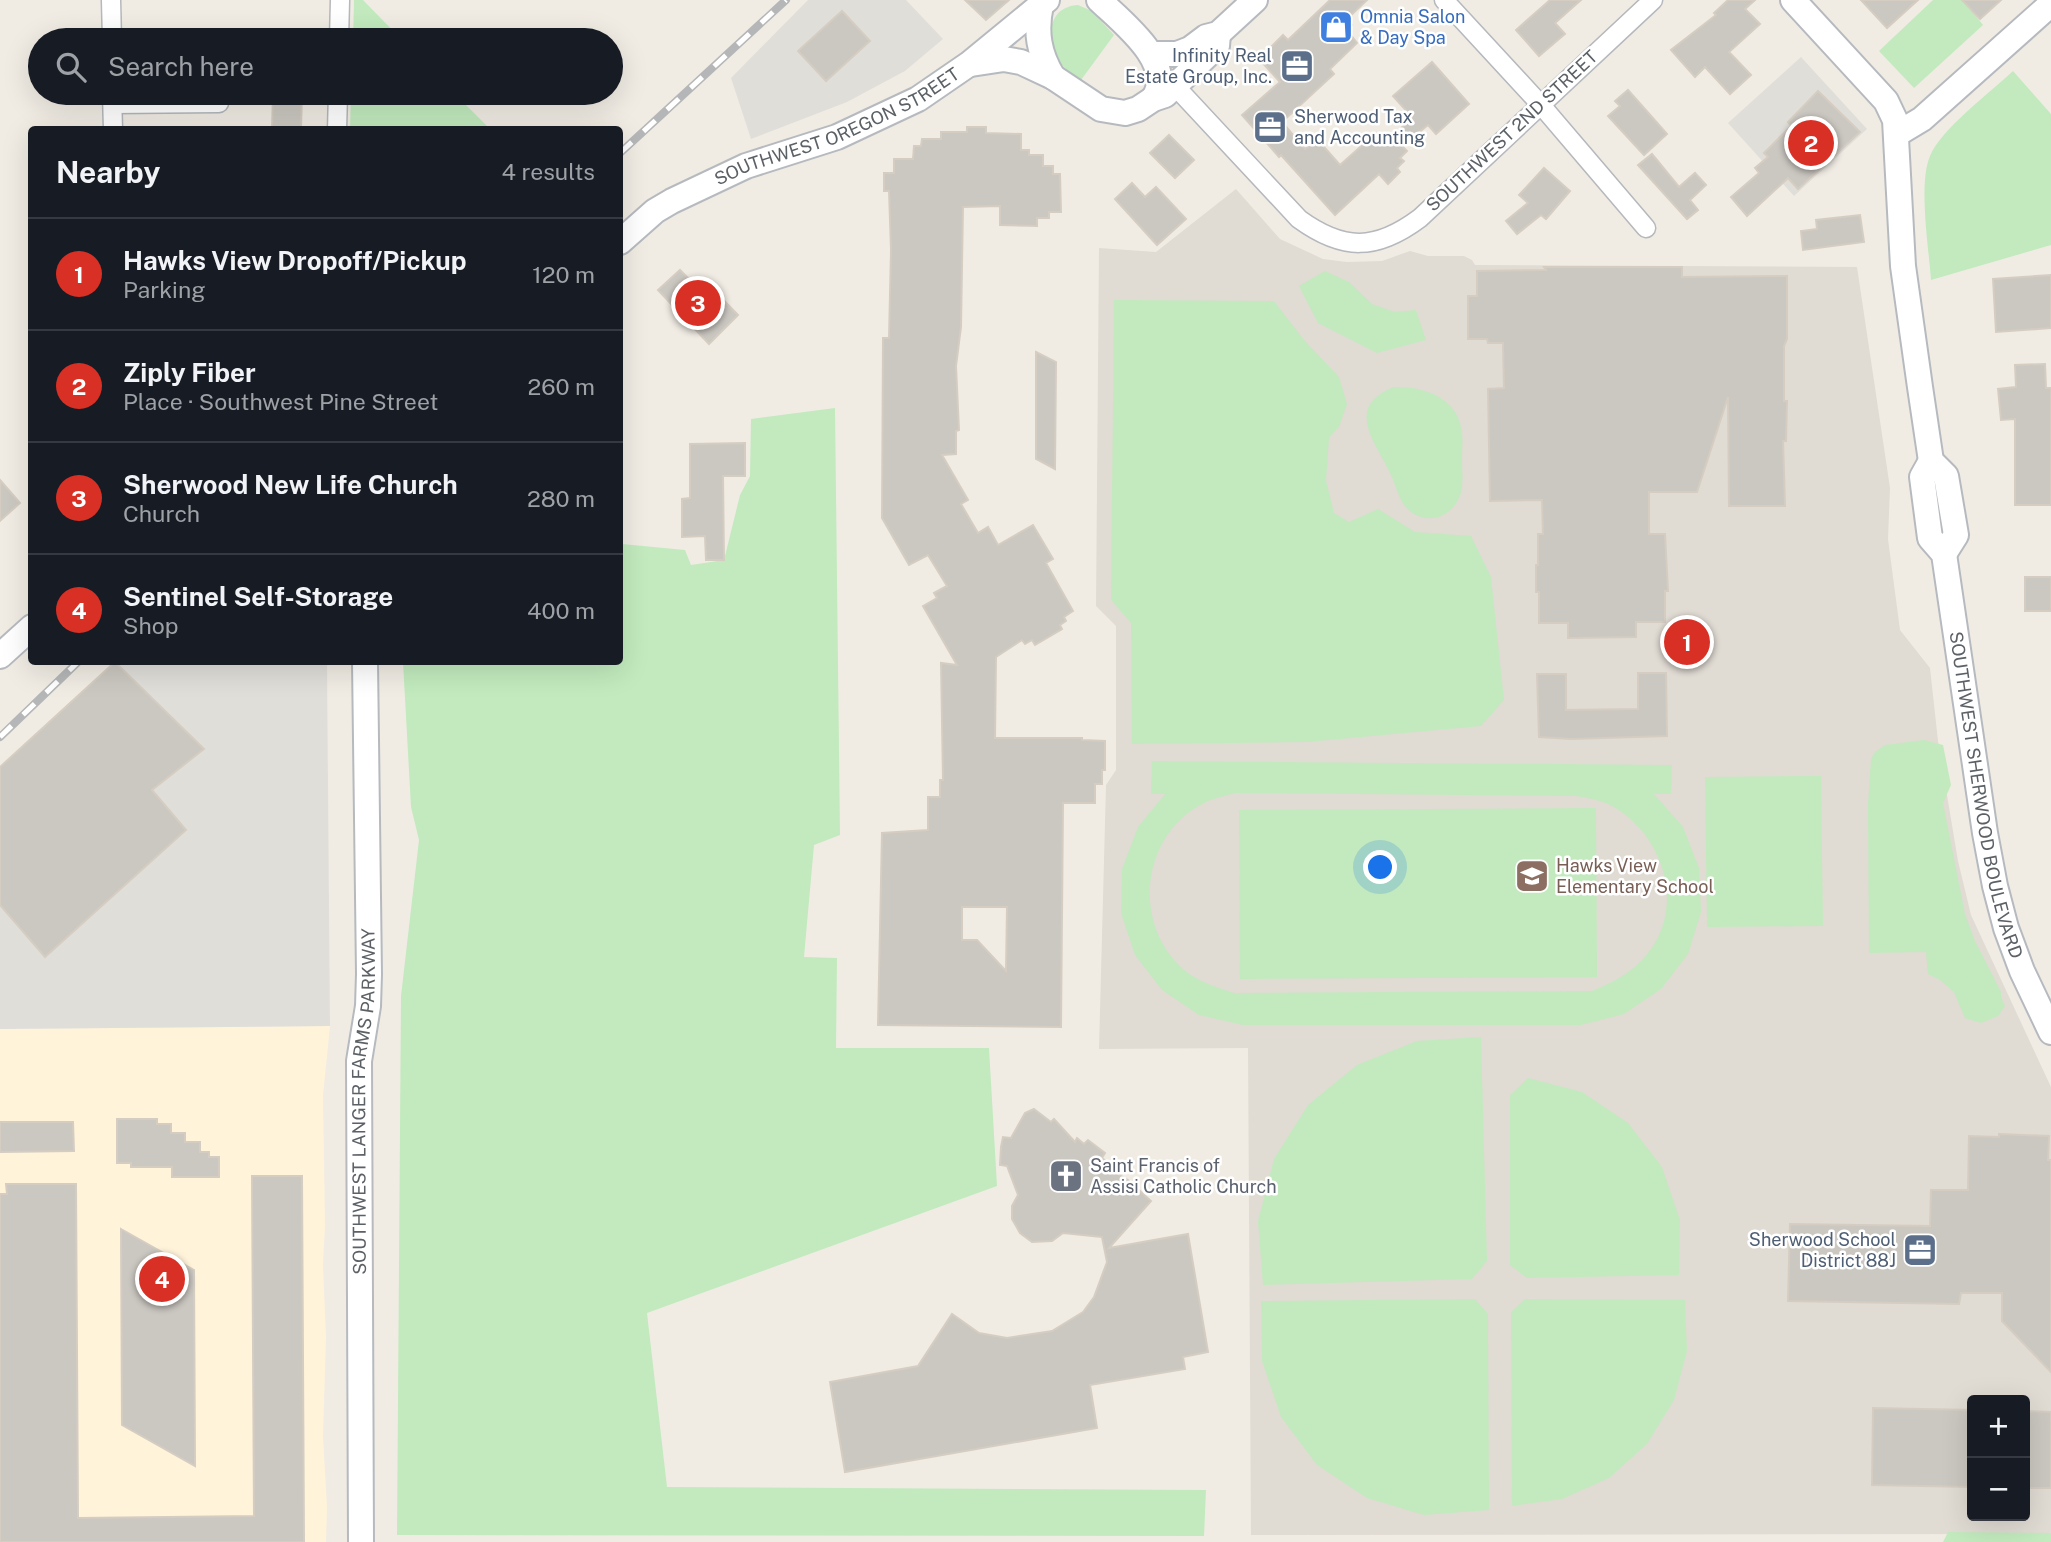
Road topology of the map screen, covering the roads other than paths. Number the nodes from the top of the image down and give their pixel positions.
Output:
1 (111, 0) edge
2 (340, 0) edge
3 (1099, 0) edge
4 (1255, 0) edge
5 (1444, 0) edge
6 (1653, 0) edge
7 (1793, 0) edge
8 (1044, 3) edge
9 (2051, 4) edge
10 (112, 28) edge
11 (340, 28) edge
12 (1218, 34) junction
13 (1152, 54) junction
14 (969, 64) junction
15 (1053, 77) junction
16 (1175, 86) junction
17 (1153, 99) junction
18 (112, 105) edge
19 (338, 105) edge
20 (1541, 105) junction
21 (113, 126) edge
22 (337, 126) edge
23 (1897, 134) junction
24 (1646, 228) dead end
25 (623, 239) edge
26 (28, 631) edge
27 (0, 656) edge
28 (365, 665) edge
29 (2051, 1032) edge
30 (360, 1542) edge

1 - 10 street
2 - 11 street
3 - 13 main road
4 - 12 main road
5 - 20 street
6 - 20 street, SOUTHWEST 2ND STREET
7 - 23 main road, SOUTHWEST SHERWOOD BOULEVARD
8 - 14 main road, SOUTHWEST OREGON STREET
8 - 15 main road
9 - 23 main road
12 - 13 main road
12 - 16 main road
13 - 17 main road
14 - 15 main road
14 - 25 main road, SOUTHWEST OREGON STREET
15 - 17 main road
16 - 17 main road
16 - 20 street, SOUTHWEST 2ND STREET
18 - 21 street
19 - 22 street
20 - 24 street
23 - 29 main road, SOUTHWEST SHERWOOD BOULEVARD
26 - 27 main road
28 - 30 main road, SOUTHWEST LANGER FARMS PARKWAY

